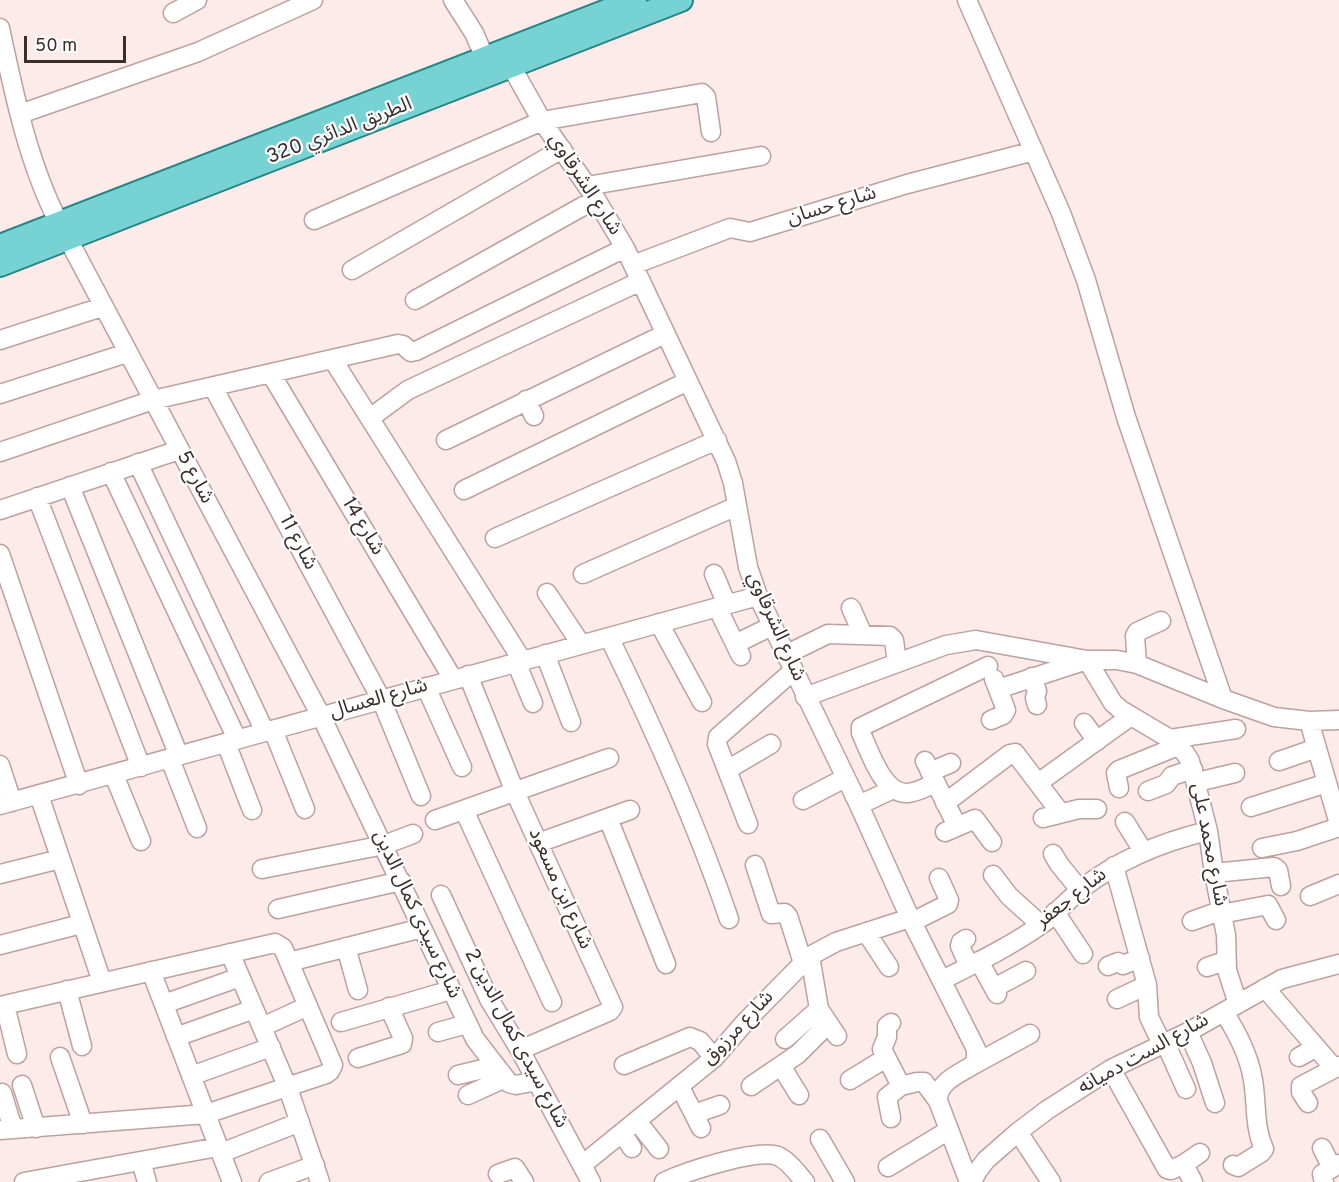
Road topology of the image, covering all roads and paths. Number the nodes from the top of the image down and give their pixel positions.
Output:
1 (197, 0) edge
2 (313, 0) edge
3 (453, 0) edge
4 (635, 0) edge
5 (966, 0) edge
6 (674, 1) edge
7 (173, 13) dead end
8 (0, 28) edge
9 (485, 58) junction
10 (511, 66) junction
11 (20, 114) junction
12 (542, 121) junction
13 (711, 132) dead end
14 (562, 149) junction
15 (1034, 151) junction
16 (761, 156) dead end
17 (591, 192) junction
18 (314, 220) dead end
19 (63, 231) junction
20 (0, 246) edge
21 (633, 264) junction
22 (0, 265) edge
23 (352, 270) dead end
24 (415, 300) dead end
25 (102, 307) junction
26 (665, 334) junction
27 (0, 340) edge
28 (127, 352) junction
29 (333, 360) junction
30 (270, 374) junction
31 (688, 381) junction
32 (213, 387) junction
33 (0, 394) edge
34 (153, 400) junction
35 (526, 400) junction
36 (534, 416) dead end
37 (370, 418) junction
38 (446, 440) dead end
39 (717, 440) junction
40 (178, 450) junction
41 (0, 452) edge
42 (138, 463) junction
43 (111, 472) junction
44 (70, 486) junction
45 (464, 490) dead end
46 (37, 497) junction
47 (737, 506) junction
48 (0, 510) edge
49 (495, 538) dead end
50 (0, 554) edge
51 (583, 574) dead end
52 (714, 574) dead end
53 (547, 593) dead end
54 (758, 596) junction
55 (722, 606) junction
56 (851, 608) dead end
57 (1161, 621) dead end
58 (659, 623) junction
59 (772, 626) junction
60 (863, 635) junction
61 (609, 637) junction
62 (976, 640) junction
63 (581, 644) junction
64 (545, 654) junction
65 (785, 655) junction
66 (1087, 660) junction
67 (519, 661) junction
68 (897, 663) junction
69 (1137, 664) junction
70 (988, 666) junction
71 (793, 671) junction
72 (460, 677) junction
73 (1032, 677) junction
74 (426, 687) junction
75 (998, 689) junction
76 (805, 697) junction
77 (381, 699) junction
78 (1223, 699) junction
79 (702, 702) dead end
80 (533, 703) dead end
81 (1037, 705) dead end
82 (321, 716) junction
83 (1131, 716) junction
84 (991, 720) dead end
85 (1339, 720) edge
86 (1309, 721) junction
87 (571, 722) dead end
88 (1084, 723) dead end
89 (1236, 729) dead end
90 (269, 730) junction
91 (231, 741) junction
92 (1097, 741) junction
93 (1174, 742) junction
94 (771, 744) dead end
95 (1317, 748) junction
96 (175, 757) junction
97 (609, 758) dead end
98 (1278, 761) dead end
99 (951, 763) dead end
100 (0, 765) edge
101 (141, 767) junction
102 (462, 767) dead end
103 (727, 770) junction
104 (930, 772) junction
105 (1236, 773) dead end
106 (114, 775) junction
107 (1195, 776) junction
108 (845, 778) junction
109 (1038, 783) junction
110 (1327, 783) junction
111 (79, 785) junction
112 (1119, 788) dead end
113 (893, 789) junction
114 (1148, 791) dead end
115 (515, 792) junction
116 (39, 795) junction
117 (421, 796) dead end
118 (803, 800) dead end
119 (6, 803) edge
120 (945, 803) junction
121 (859, 805) junction
122 (1251, 807) dead end
123 (305, 809) dead end
124 (1097, 809) dead end
125 (252, 810) dead end
126 (464, 810) junction
127 (630, 810) dead end
128 (608, 818) junction
129 (435, 820) dead end
130 (1125, 822) dead end
131 (747, 824) dead end
132 (1339, 826) edge
133 (197, 828) dead end
134 (1209, 831) junction
135 (413, 834) dead end
136 (141, 841) dead end
137 (992, 842) dead end
138 (538, 843) junction
139 (384, 845) junction
140 (1262, 848) dead end
141 (1143, 851) junction
142 (1053, 854) dead end
143 (60, 859) junction
144 (755, 865) dead end
145 (1114, 866) junction
146 (262, 868) dead end
147 (1214, 873) junction
148 (0, 874) edge
149 (939, 878) dead end
150 (401, 881) junction
151 (1339, 884) edge
152 (1281, 886) dead end
153 (1003, 889) dead end
154 (1080, 890) junction
155 (441, 895) dead end
156 (1310, 896) dead end
157 (278, 909) dead end
158 (1055, 912) junction
159 (1220, 913) junction
160 (729, 919) dead end
161 (911, 920) junction
162 (1276, 920) dead end
163 (1192, 921) dead end
164 (81, 924) junction
165 (1041, 925) junction
166 (422, 928) junction
167 (866, 932) junction
168 (966, 939) dead end
169 (0, 945) edge
170 (346, 947) junction
171 (230, 952) junction
172 (1083, 954) dead end
173 (1140, 958) junction
174 (806, 960) junction
175 (1225, 961) junction
176 (289, 962) junction
177 (666, 964) dead end
178 (974, 964) junction
179 (1339, 964) edge
180 (1108, 966) dead end
181 (889, 967) dead end
182 (1207, 967) dead end
183 (151, 971) junction
184 (1026, 972) dead end
185 (240, 977) junction
186 (942, 980) junction
187 (102, 982) junction
188 (1147, 986) junction
189 (1265, 987) junction
190 (67, 990) junction
191 (358, 990) dead end
192 (451, 990) junction
193 (1117, 999) dead end
194 (552, 1002) dead end
195 (164, 1004) junction
196 (2, 1005) edge
197 (308, 1006) junction
198 (389, 1007) junction
199 (1231, 1008) junction
200 (254, 1009) junction
201 (341, 1022) dead end
202 (828, 1023) junction
203 (891, 1023) dead end
204 (467, 1024) junction
205 (262, 1027) junction
206 (438, 1032) dead end
207 (1188, 1032) junction
208 (1030, 1034) dead end
209 (176, 1037) junction
210 (785, 1039) dead end
211 (1164, 1043) junction
212 (82, 1046) dead end
213 (270, 1047) junction
214 (1316, 1048) junction
215 (520, 1050) junction
216 (17, 1054) dead end
217 (60, 1057) dead end
218 (1299, 1057) dead end
219 (358, 1058) dead end
220 (714, 1058) junction
221 (886, 1058) junction
222 (624, 1065) dead end
223 (973, 1065) junction
224 (781, 1066) junction
225 (1337, 1067) edge
226 (1111, 1069) junction
227 (500, 1072) junction
228 (458, 1075) dead end
229 (191, 1076) junction
230 (850, 1080) dead end
231 (537, 1081) junction
232 (22, 1085) dead end
233 (751, 1086) dead end
234 (901, 1086) junction
235 (680, 1087) junction
236 (288, 1088) junction
237 (1186, 1089) dead end
238 (2, 1093) edge
239 (468, 1095) dead end
240 (799, 1095) dead end
241 (938, 1101) junction
242 (1215, 1103) dead end
243 (1308, 1103) dead end
244 (720, 1105) dead end
245 (206, 1114) junction
246 (891, 1118) dead end
247 (637, 1121) junction
248 (300, 1122) junction
249 (82, 1124) junction
250 (36, 1128) junction
251 (7, 1130) edge
252 (950, 1130) junction
253 (1018, 1132) junction
254 (820, 1139) dead end
255 (1322, 1148) dead end
256 (659, 1149) dead end
257 (220, 1150) junction
258 (1200, 1153) dead end
259 (141, 1161) junction
260 (1184, 1164) junction
261 (582, 1165) junction
262 (1233, 1165) dead end
263 (888, 1167) dead end
264 (1332, 1171) edge
265 (317, 1174) edge
266 (498, 1174) dead end
267 (24, 1182) edge
268 (147, 1182) edge
269 (232, 1182) edge
270 (269, 1182) edge
271 (524, 1182) edge
272 (591, 1182) edge
273 (664, 1182) edge
274 (805, 1182) edge
275 (845, 1182) edge
276 (970, 1182) edge
277 (1051, 1182) edge
278 (1193, 1182) edge

1 - 7 street
2 - 11 street
3 - 9 street
4 - 9 main road, الطريق الدائري 320
5 - 15 street
6 - 10 main road, الطريق الدائري 320
8 - 11 street, شارع 5
9 - 19 main road, الطريق الدائري 320
10 - 12 street, شارع الشرقاوي
10 - 19 main road, الطريق الدائري 320
11 - 19 street, شارع 5
12 - 13 street
12 - 14 street, شارع الشرقاوي
12 - 18 street
14 - 17 street, شارع الشرقاوي
14 - 23 street
15 - 21 street, شارع حسان
15 - 78 street
16 - 17 street
17 - 21 street, شارع الشرقاوي
17 - 24 street
19 - 20 main road, الطريق الدائري 320
19 - 22 main road, الطريق الدائري 320
19 - 25 street, شارع 5
21 - 26 street, شارع الشرقاوي
21 - 29 street
21 - 37 street
25 - 27 street
25 - 28 street, شارع 5
26 - 31 street, شارع الشرقاوي
26 - 35 street
28 - 33 street
28 - 34 street, شارع 5
29 - 30 street
29 - 37 street
30 - 32 street
30 - 72 street, شارع 14
31 - 39 street, شارع الشرقاوي
31 - 45 street
32 - 34 street
32 - 77 street, شارع 11
34 - 40 street, شارع 5
34 - 41 street
35 - 36 street
35 - 38 street
37 - 67 street
39 - 47 street, شارع الشرقاوي
39 - 49 street
40 - 42 street
40 - 82 street, شارع 5
42 - 43 street
42 - 90 street
43 - 44 street
43 - 91 street
44 - 46 street
44 - 96 street
46 - 48 street
46 - 101 street
47 - 51 street
47 - 54 street, شارع الشرقاوي
50 - 111 street
52 - 55 street
53 - 63 street
54 - 55 street, شارع العسال
54 - 59 street, شارع الشرقاوي
55 - 58 street, شارع العسال
55 - 59 street
56 - 60 street
57 - 69 street
58 - 61 street, شارع العسال
58 - 79 street
59 - 65 street, شارع الشرقاوي
60 - 65 street
60 - 68 street
61 - 63 street, شارع العسال
61 - 160 street
62 - 66 street
62 - 68 street
62 - 70 street
63 - 64 street, شارع العسال
64 - 67 street, شارع العسال
64 - 87 street
65 - 71 street, شارع الشرقاوي
66 - 69 street
66 - 73 street
66 - 83 street, شارع محمد على
67 - 72 street, شارع العسال
67 - 80 street
68 - 76 street
69 - 78 street
70 - 75 street
70 - 113 street
71 - 76 street, شارع الشرقاوي
71 - 103 street
72 - 74 street, شارع العسال
72 - 115 street, شارع ابن مسعود
73 - 75 street
73 - 81 street
74 - 77 street, شارع العسال
74 - 102 street
75 - 84 street
76 - 108 street, شارع الشرقاوي
77 - 82 street, شارع العسال
77 - 117 street, شارع 11
78 - 86 street
82 - 90 street, شارع العسال
82 - 139 street, شارع سيدى كمال الدين
83 - 92 street
83 - 93 street, شارع محمد على
85 - 86 street
86 - 95 street
88 - 92 street
89 - 93 street
90 - 91 street, شارع العسال
90 - 123 street
91 - 96 street, شارع العسال
91 - 125 street
92 - 109 street
93 - 107 street, شارع محمد على
93 - 112 street
94 - 103 street
95 - 98 street
95 - 110 street
96 - 101 street, شارع العسال
96 - 133 street
97 - 115 street
99 - 104 street
100 - 119 street
101 - 106 street, شارع العسال
103 - 131 street
104 - 113 street
104 - 120 street
105 - 107 street
106 - 111 street, شارع العسال
106 - 136 street
107 - 114 street
107 - 134 street, شارع محمد على
108 - 118 street
108 - 121 street, شارع الشرقاوي
109 - 120 street
109 - 124 street
110 - 122 street
110 - 132 street
111 - 116 street, شارع العسال
113 - 121 street
115 - 126 street
115 - 138 street, شارع ابن مسعود
116 - 119 street, شارع العسال
116 - 143 street
120 - 137 street
121 - 161 street, شارع الشرقاوي
126 - 129 street
126 - 194 street
127 - 128 street
128 - 138 street
128 - 177 street
130 - 141 street
132 - 140 street
134 - 141 street, شارع جعفر
134 - 147 street, شارع محمد على
135 - 139 street
138 - 215 street, شارع ابن مسعود
139 - 146 street
139 - 150 street, شارع سيدى كمال الدين
141 - 145 street, شارع جعفر
142 - 154 street
143 - 148 street
143 - 164 street
144 - 174 street
145 - 154 street, شارع جعفر
145 - 173 street
147 - 152 street
147 - 159 street, شارع محمد على
149 - 161 street, شارع مرزوق
150 - 157 street
150 - 166 street, شارع سيدى كمال الدين
151 - 156 street
153 - 165 street
154 - 158 street, شارع جعفر
155 - 215 street, شارع سيدى كمال الدين 2
158 - 165 street, شارع جعفر
158 - 172 street
159 - 162 street
159 - 163 street
159 - 175 street, شارع محمد على
161 - 167 street, شارع مرزوق
161 - 186 street, شارع الشرقاوي
164 - 169 street
164 - 187 street
165 - 178 street, شارع جعفر
166 - 170 street
166 - 192 street, شارع سيدى كمال الدين
167 - 174 street, شارع مرزوق
167 - 181 street
168 - 178 street
170 - 176 street
170 - 191 street
171 - 176 street
171 - 183 street
171 - 185 street
173 - 180 street
173 - 188 street
174 - 202 street
174 - 220 street, شارع مرزوق
175 - 182 street
175 - 199 street, شارع محمد على
176 - 197 street
178 - 184 street
178 - 186 street, شارع جعفر
179 - 189 street, شارع الست دميانه
183 - 187 street
183 - 195 street
185 - 195 street
185 - 200 street
186 - 223 street, شارع الشرقاوي
187 - 190 street
188 - 193 street
188 - 211 street
189 - 199 street, شارع الست دميانه
189 - 214 street
190 - 196 street
190 - 212 street
192 - 198 street
192 - 204 street, شارع سيدى كمال الدين
195 - 209 street
196 - 216 street
197 - 205 street
197 - 236 street
198 - 201 street
198 - 219 street
199 - 207 street, شارع الست دميانه
199 - 262 street, شارع محمد على
200 - 205 street
200 - 209 street
202 - 210 street
202 - 224 street
203 - 221 street
204 - 206 street
204 - 227 street, شارع سيدى كمال الدين
205 - 213 street
207 - 211 street, شارع الست دميانه
207 - 242 street
208 - 223 street
209 - 229 street
211 - 226 street, شارع الست دميانه
211 - 237 street
213 - 229 street
213 - 236 street
214 - 218 street
214 - 225 street
215 - 231 street, شارع سيدى كمال الدين 2
217 - 249 street
220 - 222 street
220 - 235 street, شارع مرزوق
221 - 230 street
221 - 234 street
223 - 241 street
224 - 233 street
224 - 240 street
225 - 243 street
226 - 253 street, شارع الست دميانه
226 - 260 street
227 - 228 street
227 - 231 street
227 - 239 street
229 - 245 street
231 - 261 street, شارع سيدى كمال الدين 2
232 - 250 street
234 - 241 street
234 - 246 street
235 - 244 street
235 - 247 street, شارع مرزوق
236 - 245 street
236 - 248 street
238 - 251 street
241 - 252 street
245 - 249 street
245 - 257 street
247 - 256 street
247 - 261 street, شارع مرزوق
248 - 257 street
248 - 265 street
249 - 250 street
250 - 251 street
252 - 263 street
252 - 276 street
253 - 276 street, شارع الست دميانه
253 - 277 street
254 - 275 street
255 - 264 street
257 - 259 street
257 - 269 street
258 - 260 street
259 - 267 street
259 - 268 street
260 - 278 street
261 - 272 street, شارع سيدى كمال الدين 2
265 - 270 street
266 - 271 street
273 - 274 street

